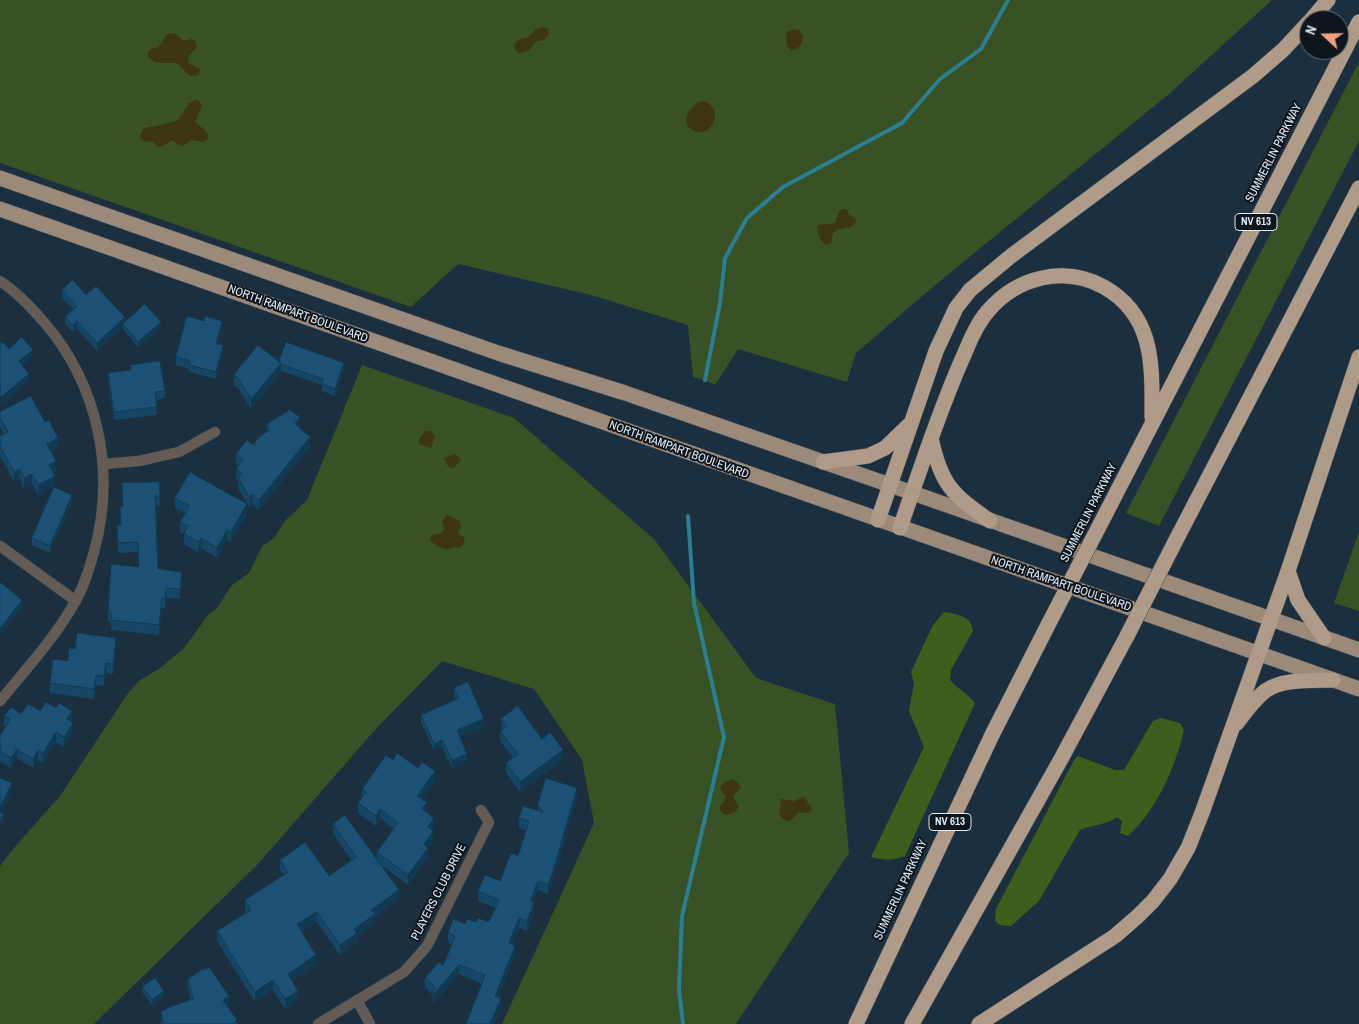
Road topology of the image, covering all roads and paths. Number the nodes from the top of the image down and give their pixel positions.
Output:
1 (1328, 0) edge
2 (1319, 10) edge
3 (1359, 22) edge
4 (1299, 33) edge
5 (0, 178) edge
6 (1359, 188) edge
7 (0, 209) edge
8 (0, 281) edge
9 (1359, 357) edge
10 (1152, 421) junction
11 (910, 424) junction
12 (216, 432) dead end
13 (931, 438) junction
14 (822, 462) junction
15 (104, 464) junction
16 (890, 485) junction
17 (912, 493) junction
18 (878, 520) junction
19 (990, 521) junction
20 (900, 528) junction
21 (0, 546) edge
22 (1288, 570) junction
23 (76, 601) junction
24 (1270, 619) junction
25 (1324, 638) junction
26 (1359, 650) edge
27 (1258, 653) junction
28 (1333, 680) junction
29 (1359, 689) edge
30 (0, 701) edge
31 (1231, 730) junction
32 (481, 810) dead end
33 (357, 1000) junction
34 (319, 1024) edge
35 (370, 1024) edge
36 (856, 1024) edge
37 (912, 1024) edge
38 (978, 1024) edge

1 - 2 highway
3 - 10 highway, SUMMERLIN PARKWAY / NV 613
4 - 11 highway
5 - 14 main road
6 - 37 highway, bridge
7 - 18 main road, NORTH RAMPART BOULEVARD
8 - 15 street
9 - 22 highway
10 - 13 highway
10 - 36 highway, SUMMERLIN PARKWAY / NV 613, bridge
11 - 14 highway
11 - 16 highway
12 - 15 street
13 - 17 highway
13 - 19 highway
14 - 16 main road
15 - 23 street
16 - 17 main road
16 - 18 highway
17 - 19 main road
17 - 20 highway
18 - 20 main road, NORTH RAMPART BOULEVARD
19 - 24 main road
20 - 27 main road, NORTH RAMPART BOULEVARD
21 - 23 street
22 - 24 highway
22 - 25 highway
23 - 30 street
24 - 25 main road
24 - 27 highway
25 - 26 main road
27 - 28 main road, NORTH RAMPART BOULEVARD
27 - 31 highway
28 - 29 main road, NORTH RAMPART BOULEVARD
28 - 31 highway
31 - 38 highway
32 - 33 street, PLAYERS CLUB DRIVE
33 - 34 street, PLAYERS CLUB DRIVE
33 - 35 street

